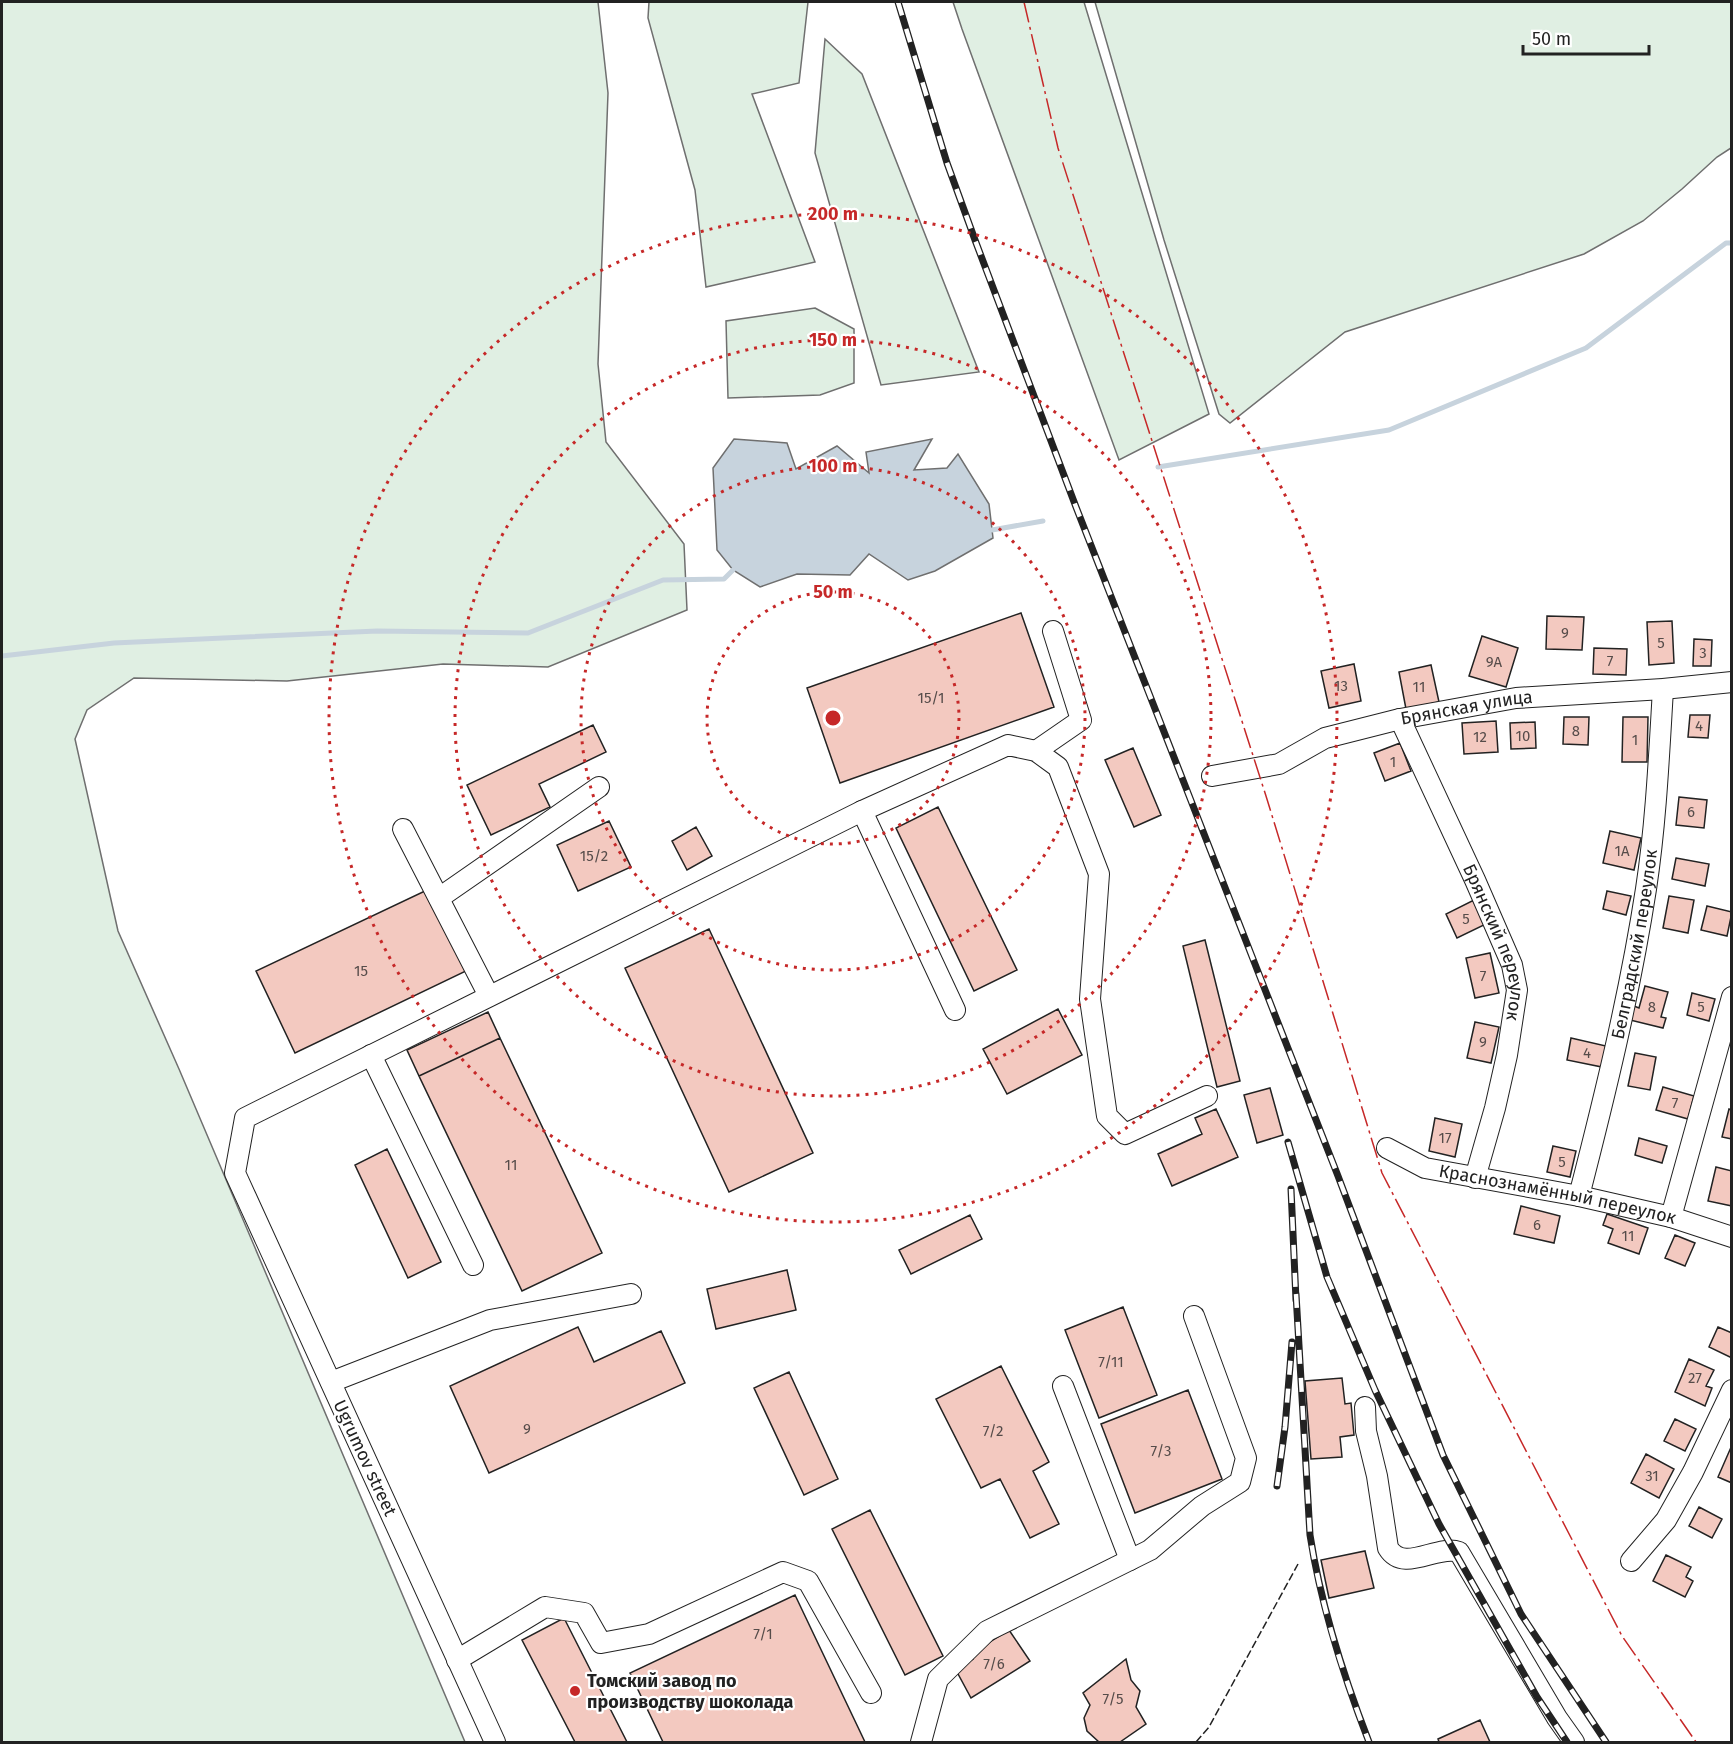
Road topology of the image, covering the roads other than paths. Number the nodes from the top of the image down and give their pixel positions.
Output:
1 (1053, 631) dead end
2 (1731, 682) edge
3 (1664, 689) junction
4 (1400, 719) junction
5 (1036, 751) junction
6 (1212, 776) dead end
7 (599, 787) dead end
8 (862, 811) junction
9 (403, 829) dead end
10 (439, 898) junction
11 (489, 996) junction
12 (1731, 998) edge
13 (956, 1010) dead end
14 (371, 1055) junction
15 (1207, 1096) dead end
16 (1387, 1148) dead end
17 (1475, 1178) junction
18 (1579, 1196) junction
19 (1671, 1217) junction
20 (1731, 1237) edge
21 (472, 1265) dead end
22 (631, 1294) dead end
23 (1194, 1316) dead end
24 (330, 1382) junction
25 (1063, 1386) dead end
26 (1731, 1390) edge
27 (1365, 1407) dead end
28 (1130, 1560) junction
29 (1631, 1561) dead end
30 (457, 1660) junction
31 (871, 1693) dead end
32 (495, 1743) edge
33 (921, 1743) edge
34 (1574, 1743) edge

1 - 5 street
2 - 3 street, Брянская улица
3 - 4 street, Брянская улица
3 - 18 street, Белградский переулок
4 - 6 street, Брянская улица
4 - 17 street, Брянский переулок
5 - 8 street
5 - 15 street
7 - 10 street
8 - 11 street
8 - 13 street
9 - 10 street
10 - 11 street
11 - 14 street
12 - 19 street
14 - 21 street
14 - 24 street, Ugrumov street
16 - 17 street, Краснознамённый переулок
17 - 18 street, Краснознамённый переулок
18 - 19 street, Краснознамённый переулок
19 - 20 street, Краснознамённый переулок
22 - 24 street
23 - 28 street
24 - 30 street, Ugrumov street
25 - 28 street
26 - 29 street
27 - 34 street
28 - 33 street
30 - 31 street
30 - 32 street, Ugrumov street

